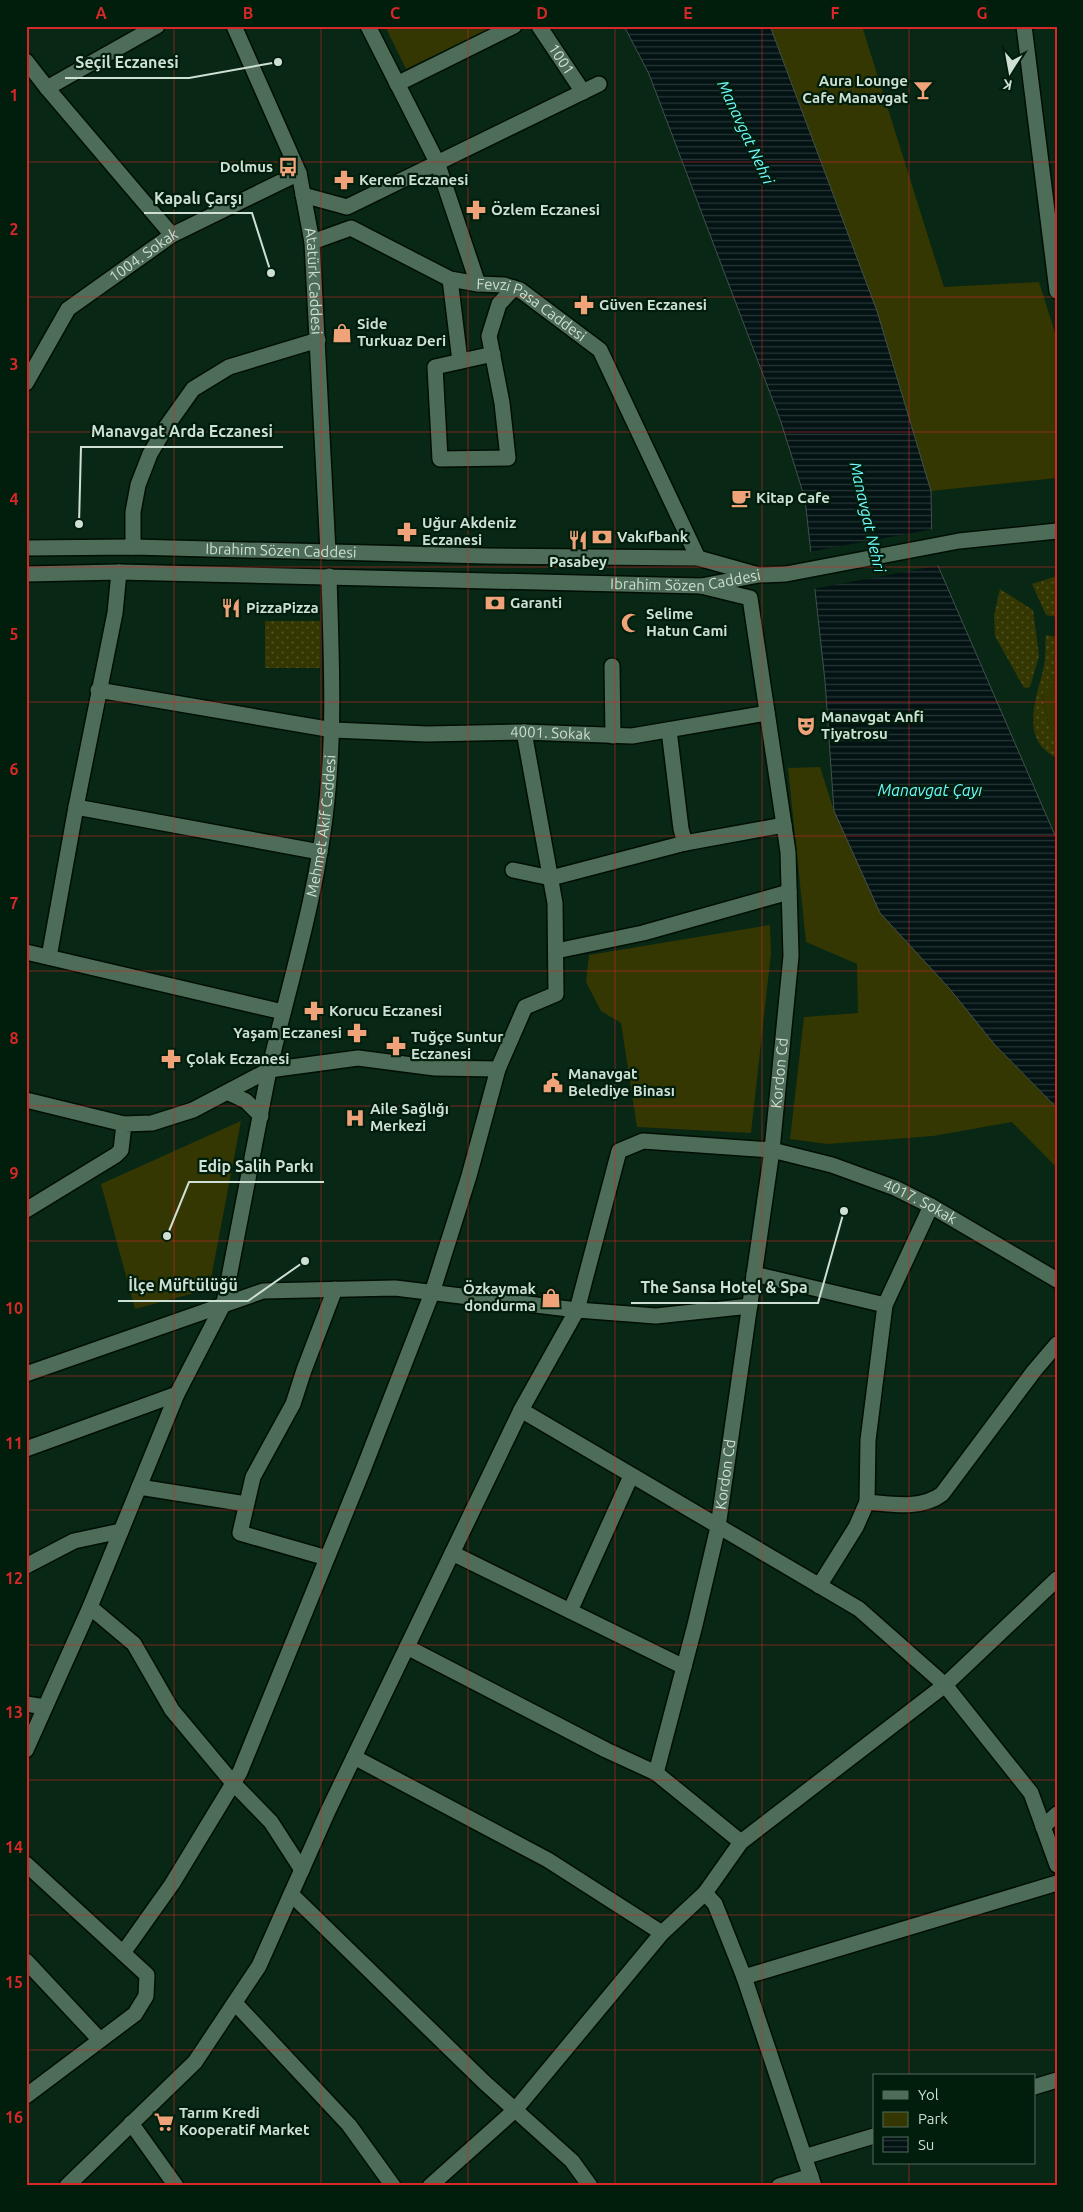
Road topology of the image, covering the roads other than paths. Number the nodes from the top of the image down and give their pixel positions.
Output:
1 (157, 26) edge
2 (234, 26) edge
3 (368, 26) edge
4 (514, 26) edge
5 (539, 26) edge
6 (1024, 26) edge
7 (134, 32) edge
8 (26, 61) edge
9 (397, 84) junction
10 (600, 84) dead end
11 (47, 88) junction
12 (583, 92) junction
13 (436, 162) junction
14 (299, 173) junction
15 (304, 195) junction
16 (172, 235) junction
17 (312, 242) junction
18 (450, 279) junction
19 (478, 284) junction
20 (514, 288) junction
21 (1057, 291) edge
22 (318, 340) junction
23 (493, 354) junction
24 (460, 361) junction
25 (26, 383) edge
26 (1057, 526) edge
27 (1057, 531) edge
28 (1024, 533) junction
29 (26, 548) edge
30 (134, 548) junction
31 (328, 552) junction
32 (698, 558) junction
33 (119, 572) junction
34 (26, 574) edge
35 (759, 575) junction
36 (329, 576) junction
37 (701, 586) junction
38 (612, 666) dead end
39 (98, 690) junction
40 (767, 713) junction
41 (333, 730) junction
42 (669, 730) junction
43 (524, 732) junction
44 (613, 736) junction
45 (76, 808) junction
46 (784, 825) junction
47 (685, 843) junction
48 (320, 852) junction
49 (513, 870) dead end
50 (551, 878) junction
51 (789, 892) junction
52 (556, 951) junction
53 (26, 952) edge
54 (49, 957) junction
55 (283, 1012) junction
56 (498, 1068) junction
57 (269, 1070) junction
58 (227, 1092) junction
59 (26, 1100) edge
60 (261, 1116) junction
61 (124, 1124) junction
62 (772, 1150) junction
63 (931, 1206) junction
64 (26, 1210) edge
65 (754, 1274) junction
66 (1057, 1280) edge
67 (335, 1289) junction
68 (432, 1292) junction
69 (224, 1303) junction
70 (885, 1305) junction
71 (750, 1306) junction
72 (577, 1310) junction
73 (1057, 1344) edge
74 (26, 1374) edge
75 (176, 1394) junction
76 (521, 1410) junction
77 (26, 1449) edge
78 (631, 1476) junction
79 (139, 1487) junction
80 (867, 1502) junction
81 (246, 1504) junction
82 (718, 1527) junction
83 (121, 1531) junction
84 (452, 1553) junction
85 (327, 1558) junction
86 (26, 1566) edge
87 (1057, 1579) edge
88 (819, 1586) junction
89 (90, 1607) junction
90 (570, 1611) junction
91 (407, 1646) junction
92 (684, 1667) junction
93 (944, 1685) junction
94 (26, 1704) edge
95 (45, 1707) junction
96 (26, 1750) edge
97 (354, 1756) junction
98 (656, 1773) junction
99 (233, 1783) junction
100 (1057, 1814) edge
101 (1043, 1827) junction
102 (741, 1842) junction
103 (26, 1864) edge
104 (1057, 1865) edge
105 (302, 1870) junction
106 (1057, 1883) edge
107 (705, 1893) junction
108 (291, 1894) junction
109 (662, 1933) junction
110 (123, 1953) junction
111 (26, 1961) edge
112 (744, 1977) junction
113 (235, 2003) junction
114 (100, 2040) junction
115 (1057, 2080) edge
116 (1036, 2086) edge
117 (26, 2096) edge
118 (515, 2110) junction
119 (131, 2123) junction
120 (873, 2136) edge
121 (804, 2157) junction
122 (812, 2181) edge
123 (67, 2186) edge
124 (176, 2186) edge
125 (394, 2186) edge
126 (430, 2186) edge
127 (590, 2186) edge
128 (779, 2186) edge

1 - 7 street
2 - 14 street, Atatürk Caddesi
3 - 9 street, Fevzi Pasa Caddesi
4 - 9 street
5 - 12 street, 1001
6 - 21 street
7 - 11 street
8 - 11 street
9 - 13 street, Fevzi Pasa Caddesi
10 - 12 street
11 - 16 street
12 - 13 street
13 - 15 street
13 - 19 street, Fevzi Pasa Caddesi
14 - 15 street, Atatürk Caddesi
14 - 16 street, 1004. Sokak
15 - 17 street, Atatürk Caddesi
16 - 25 street, 1004. Sokak
17 - 18 street
17 - 22 street, Atatürk Caddesi
18 - 19 street
18 - 24 street
19 - 20 street, Fevzi Pasa Caddesi
20 - 23 street
20 - 32 street, Fevzi Pasa Caddesi
22 - 30 street
22 - 31 street, Atatürk Caddesi
23 - 24 street
23 - 24 street
26 - 28 street
27 - 28 street
28 - 35 street
29 - 30 street, Ibrahim Sözen Caddesi
30 - 31 street, Ibrahim Sözen Caddesi
31 - 32 street, Ibrahim Sözen Caddesi
32 - 35 street, Ibrahim Sözen Caddesi
33 - 34 street, Ibrahim Sözen Caddesi
33 - 36 street, Ibrahim Sözen Caddesi
33 - 39 street
35 - 37 street, Ibrahim Sözen Caddesi
36 - 37 street, Ibrahim Sözen Caddesi
36 - 41 street, Mehmet Akif Caddesi
37 - 40 street, Kordon Cd
38 - 44 street
39 - 41 street, 4001. Sokak
39 - 45 street
40 - 42 street, 4001. Sokak
40 - 46 street, Kordon Cd
41 - 43 street, 4001. Sokak
41 - 48 street, Mehmet Akif Caddesi
42 - 44 street, 4001. Sokak
42 - 47 street
43 - 44 street, 4001. Sokak
43 - 50 street
45 - 48 street
45 - 54 street
46 - 47 street
46 - 51 street, Kordon Cd
47 - 50 street
48 - 55 street, Mehmet Akif Caddesi
49 - 50 street
50 - 52 street
51 - 52 street
51 - 62 street, Kordon Cd
52 - 56 street
53 - 54 street
54 - 55 street
55 - 57 street, Mehmet Akif Caddesi
56 - 57 street
56 - 68 street
57 - 58 street
57 - 60 street, Mehmet Akif Caddesi
58 - 60 street
58 - 61 street
59 - 61 street
60 - 69 street, Mehmet Akif Caddesi
61 - 64 street
62 - 63 street, 4017. Sokak
62 - 65 street, Kordon Cd
62 - 72 street, 4017. Sokak
63 - 66 street, 4017. Sokak
63 - 70 street
65 - 70 street
65 - 71 street, Kordon Cd
67 - 68 street
67 - 69 street
67 - 81 street
68 - 72 street
68 - 85 street
69 - 74 street
69 - 75 street, Mehmet Akif Caddesi
70 - 80 street
71 - 72 street
71 - 82 street, Kordon Cd
72 - 76 street, 4017. Sokak
73 - 80 street
75 - 77 street
75 - 79 street, Mehmet Akif Caddesi
76 - 78 street
76 - 84 street, 4017. Sokak
78 - 82 street
78 - 90 street
79 - 81 street
79 - 83 street, Mehmet Akif Caddesi
80 - 88 street
81 - 85 street
82 - 88 street
82 - 92 street, Kordon Cd
83 - 86 street
83 - 89 street, Mehmet Akif Caddesi
84 - 90 street
84 - 91 street, 4017. Sokak
85 - 99 street
87 - 93 street
88 - 93 street
89 - 95 street, Mehmet Akif Caddesi
89 - 99 street
90 - 92 street
91 - 97 street, 4017. Sokak
91 - 98 street
92 - 98 street, Kordon Cd
93 - 101 street
93 - 102 street
94 - 95 street
95 - 96 street, Mehmet Akif Caddesi
97 - 105 street, 4017. Sokak
97 - 109 street
98 - 102 street
99 - 105 street
99 - 110 street
100 - 101 street
101 - 104 street
102 - 107 street
103 - 110 street
105 - 108 street, 4017. Sokak
106 - 112 street
107 - 109 street
107 - 112 street
108 - 113 street, 4017. Sokak
108 - 118 street
109 - 118 street
110 - 114 street
111 - 114 street
112 - 121 street
113 - 119 street, 4017. Sokak
113 - 125 street
114 - 117 street
115 - 116 street
118 - 126 street
118 - 127 street
119 - 123 street, 4017. Sokak
119 - 124 street
120 - 121 street
121 - 122 street
122 - 128 street

